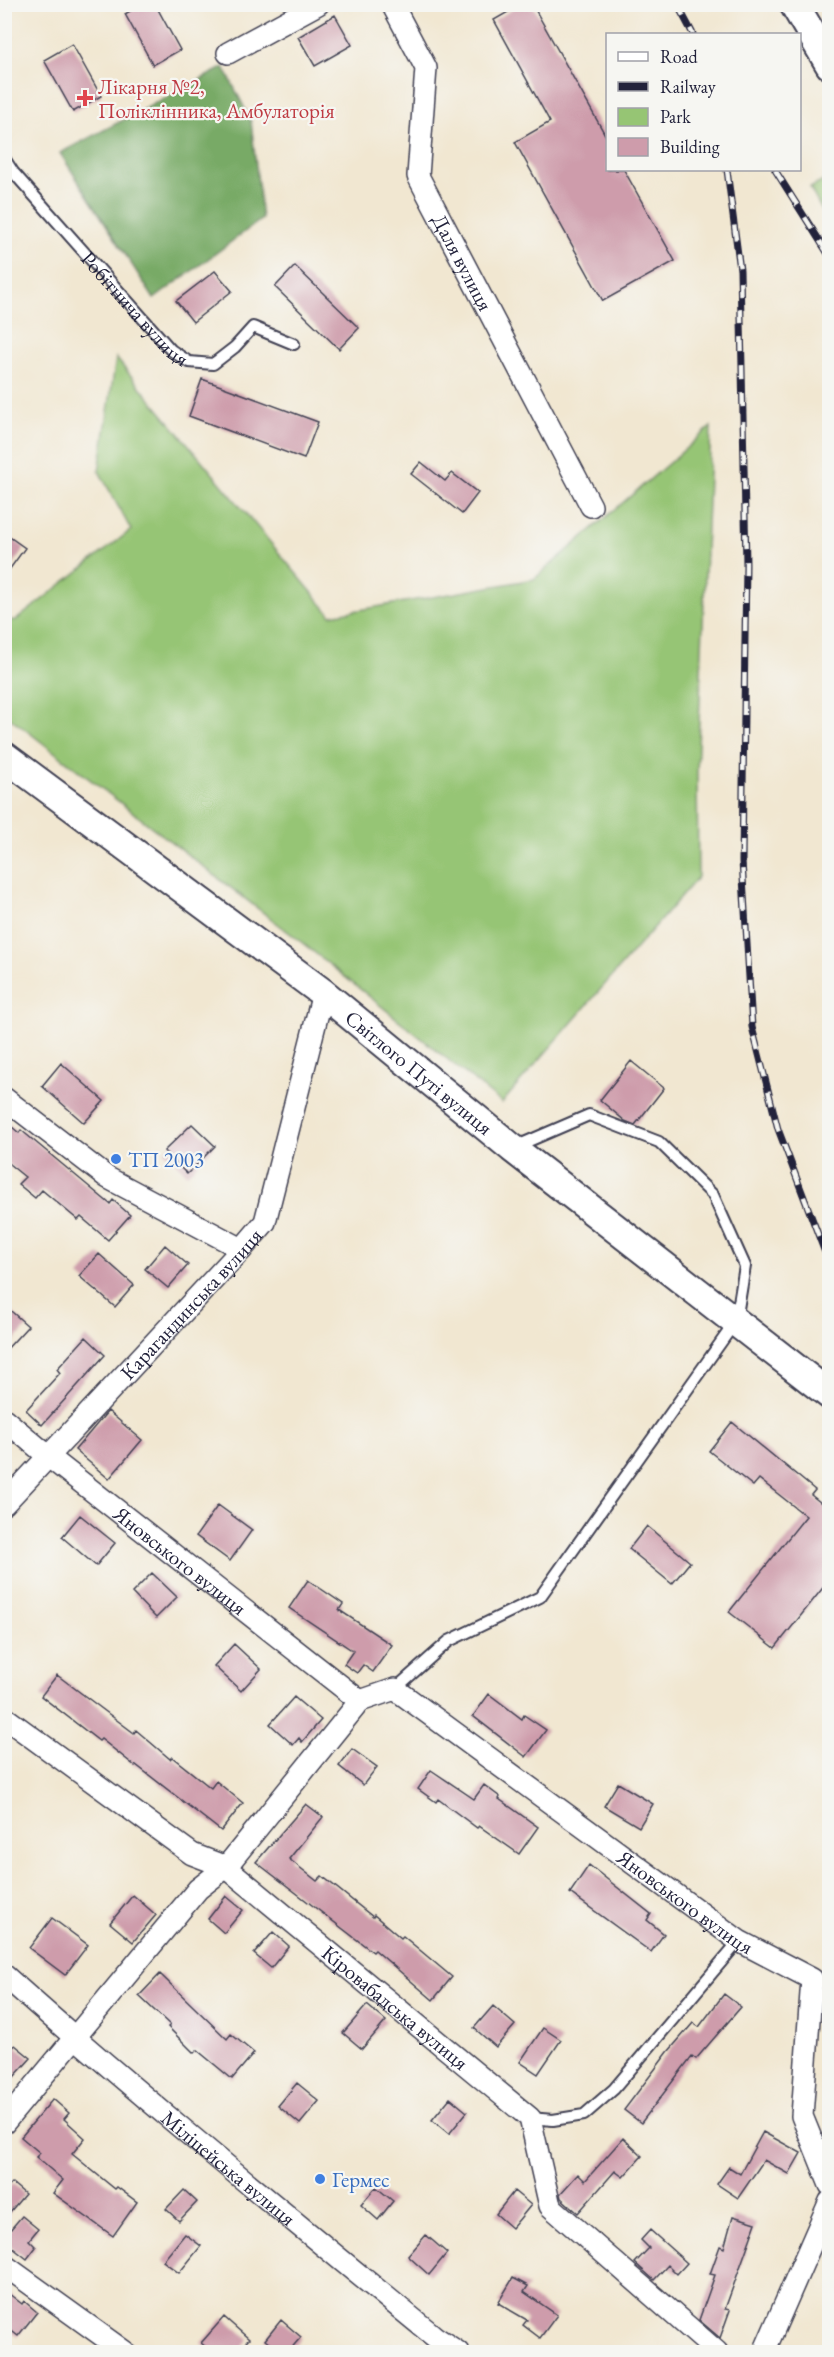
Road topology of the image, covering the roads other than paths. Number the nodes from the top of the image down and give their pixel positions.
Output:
1 (318, 4) edge
2 (393, 4) edge
3 (794, 4) edge
4 (228, 53) dead end
5 (830, 65) edge
6 (4, 158) edge
7 (294, 344) dead end
8 (591, 506) dead end
9 (4, 756) edge
10 (323, 993) junction
11 (4, 1098) edge
12 (512, 1148) junction
13 (242, 1249) junction
14 (736, 1321) junction
15 (830, 1395) edge
16 (4, 1419) edge
17 (49, 1457) junction
18 (4, 1504) edge
19 (395, 1689) junction
20 (360, 1701) junction
21 (4, 1717) edge
22 (226, 1867) junction
23 (739, 1941) junction
24 (4, 1975) edge
25 (74, 2038) junction
26 (531, 2118) junction
27 (4, 2123) edge
28 (830, 2185) edge
29 (830, 2201) edge
30 (4, 2265) edge
31 (125, 2352) edge
32 (458, 2352) edge
33 (717, 2352) edge
34 (764, 2352) edge

1 - 4 street
2 - 8 street, Даля вулиця
3 - 5 main road
6 - 7 lane, Робітнича вулиця
9 - 10 main road, Світлого Путі вулиця
10 - 12 main road, Світлого Путі вулиця
10 - 13 street, Карагандинська вулиця
11 - 13 street
12 - 14 main road, Світлого Путі вулиця
12 - 14 lane
13 - 17 street, Карагандинська вулиця
14 - 15 main road, Світлого Путі вулиця
14 - 19 lane
16 - 17 street, Яновського вулиця
17 - 18 street, Карагандинська вулиця
17 - 20 street, Яновського вулиця
19 - 20 street
19 - 23 street, Яновського вулиця
20 - 22 street
21 - 22 street, Кіровабадська вулиця
22 - 25 street
22 - 26 street, Кіровабадська вулиця
23 - 26 lane
23 - 28 street, Яновського вулиця
24 - 25 street, Міліцейська вулиця
25 - 27 street
25 - 32 street, Міліцейська вулиця
26 - 33 street
29 - 34 street
30 - 31 street

